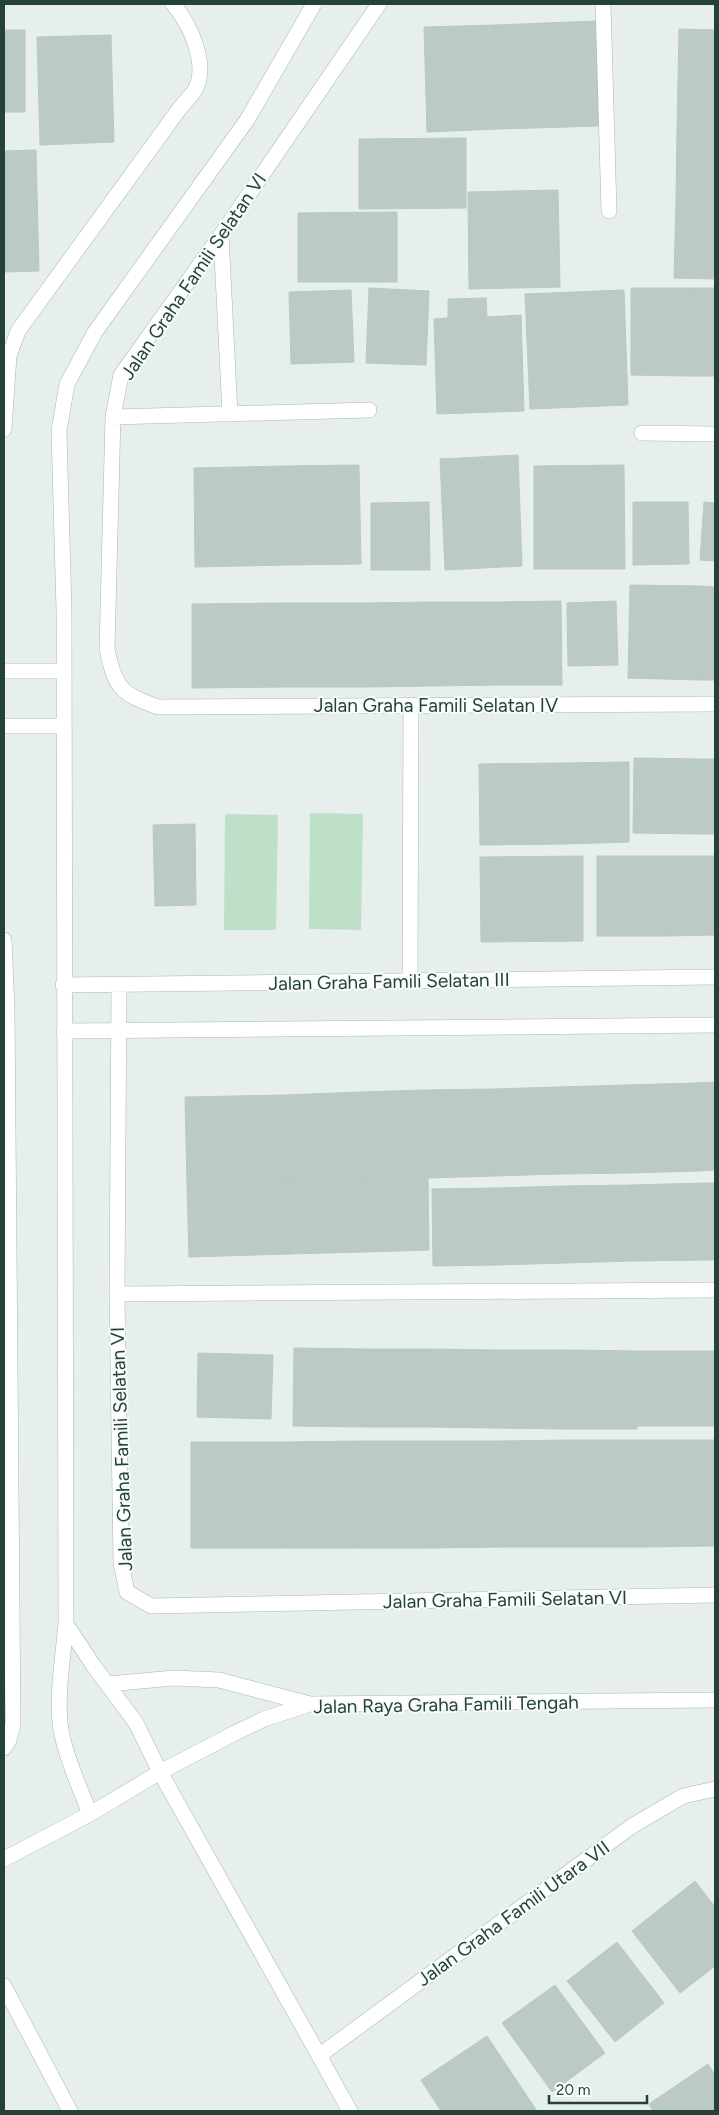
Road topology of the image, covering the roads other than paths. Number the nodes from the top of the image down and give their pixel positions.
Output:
1 (173, 4) edge
2 (314, 4) edge
3 (379, 4) edge
4 (603, 4) edge
5 (609, 211) dead end
6 (220, 235) junction
7 (11, 331) edge
8 (369, 410) dead end
9 (230, 414) junction
10 (113, 417) junction
11 (4, 429) edge
12 (642, 433) dead end
13 (715, 434) edge
14 (4, 671) edge
15 (63, 671) junction
16 (715, 704) edge
17 (411, 705) junction
18 (158, 707) joint
19 (4, 726) edge
20 (63, 726) junction
21 (4, 940) edge
22 (715, 977) edge
23 (410, 981) junction
24 (118, 984) junction
25 (63, 985) junction
26 (6, 1010) edge
27 (715, 1025) edge
28 (64, 1031) junction
29 (120, 1031) junction
30 (715, 1290) edge
31 (117, 1294) junction
32 (6, 1298) edge
33 (715, 1595) edge
34 (66, 1624) junction
35 (108, 1684) junction
36 (715, 1700) edge
37 (310, 1704) junction
38 (4, 1748) edge
39 (160, 1772) junction
40 (715, 1789) edge
41 (90, 1814) junction
42 (4, 1859) edge
43 (4, 1986) edge
44 (320, 2055) junction
45 (70, 2111) edge
46 (350, 2111) edge

1 - 7 street
2 - 15 street
3 - 6 street, Jalan Graha Famili Selatan VI
4 - 5 street
6 - 9 street
6 - 10 street, Jalan Graha Famili Selatan VI
7 - 11 street
8 - 9 street
9 - 10 street
10 - 18 street, Jalan Graha Famili Selatan VI
12 - 13 street
14 - 15 street
15 - 20 street
16 - 17 street, Jalan Graha Famili Selatan IV
17 - 18 street, Jalan Graha Famili Selatan IV
17 - 23 street
19 - 20 street
20 - 25 street
21 - 26 street
22 - 23 street, Jalan Graha Famili Selatan III
23 - 24 street, Jalan Graha Famili Selatan III
24 - 25 street, Jalan Graha Famili Selatan III
24 - 29 street, Jalan Graha Famili Selatan VI
25 - 28 street
26 - 32 street
27 - 29 street
28 - 29 street
28 - 34 street
29 - 31 street, Jalan Graha Famili Selatan VI
30 - 31 street
31 - 33 street, Jalan Graha Famili Selatan VI
32 - 38 street
34 - 35 street
34 - 41 street
35 - 37 street
35 - 39 street
36 - 37 street, Jalan Raya Graha Famili Tengah
37 - 39 street, Jalan Raya Graha Famili Tengah
39 - 41 street, Jalan Raya Graha Famili Tengah
39 - 44 street
40 - 44 street, Jalan Graha Famili Utara VII
41 - 42 street, Jalan Raya Graha Famili Tengah
43 - 45 street
44 - 46 street

